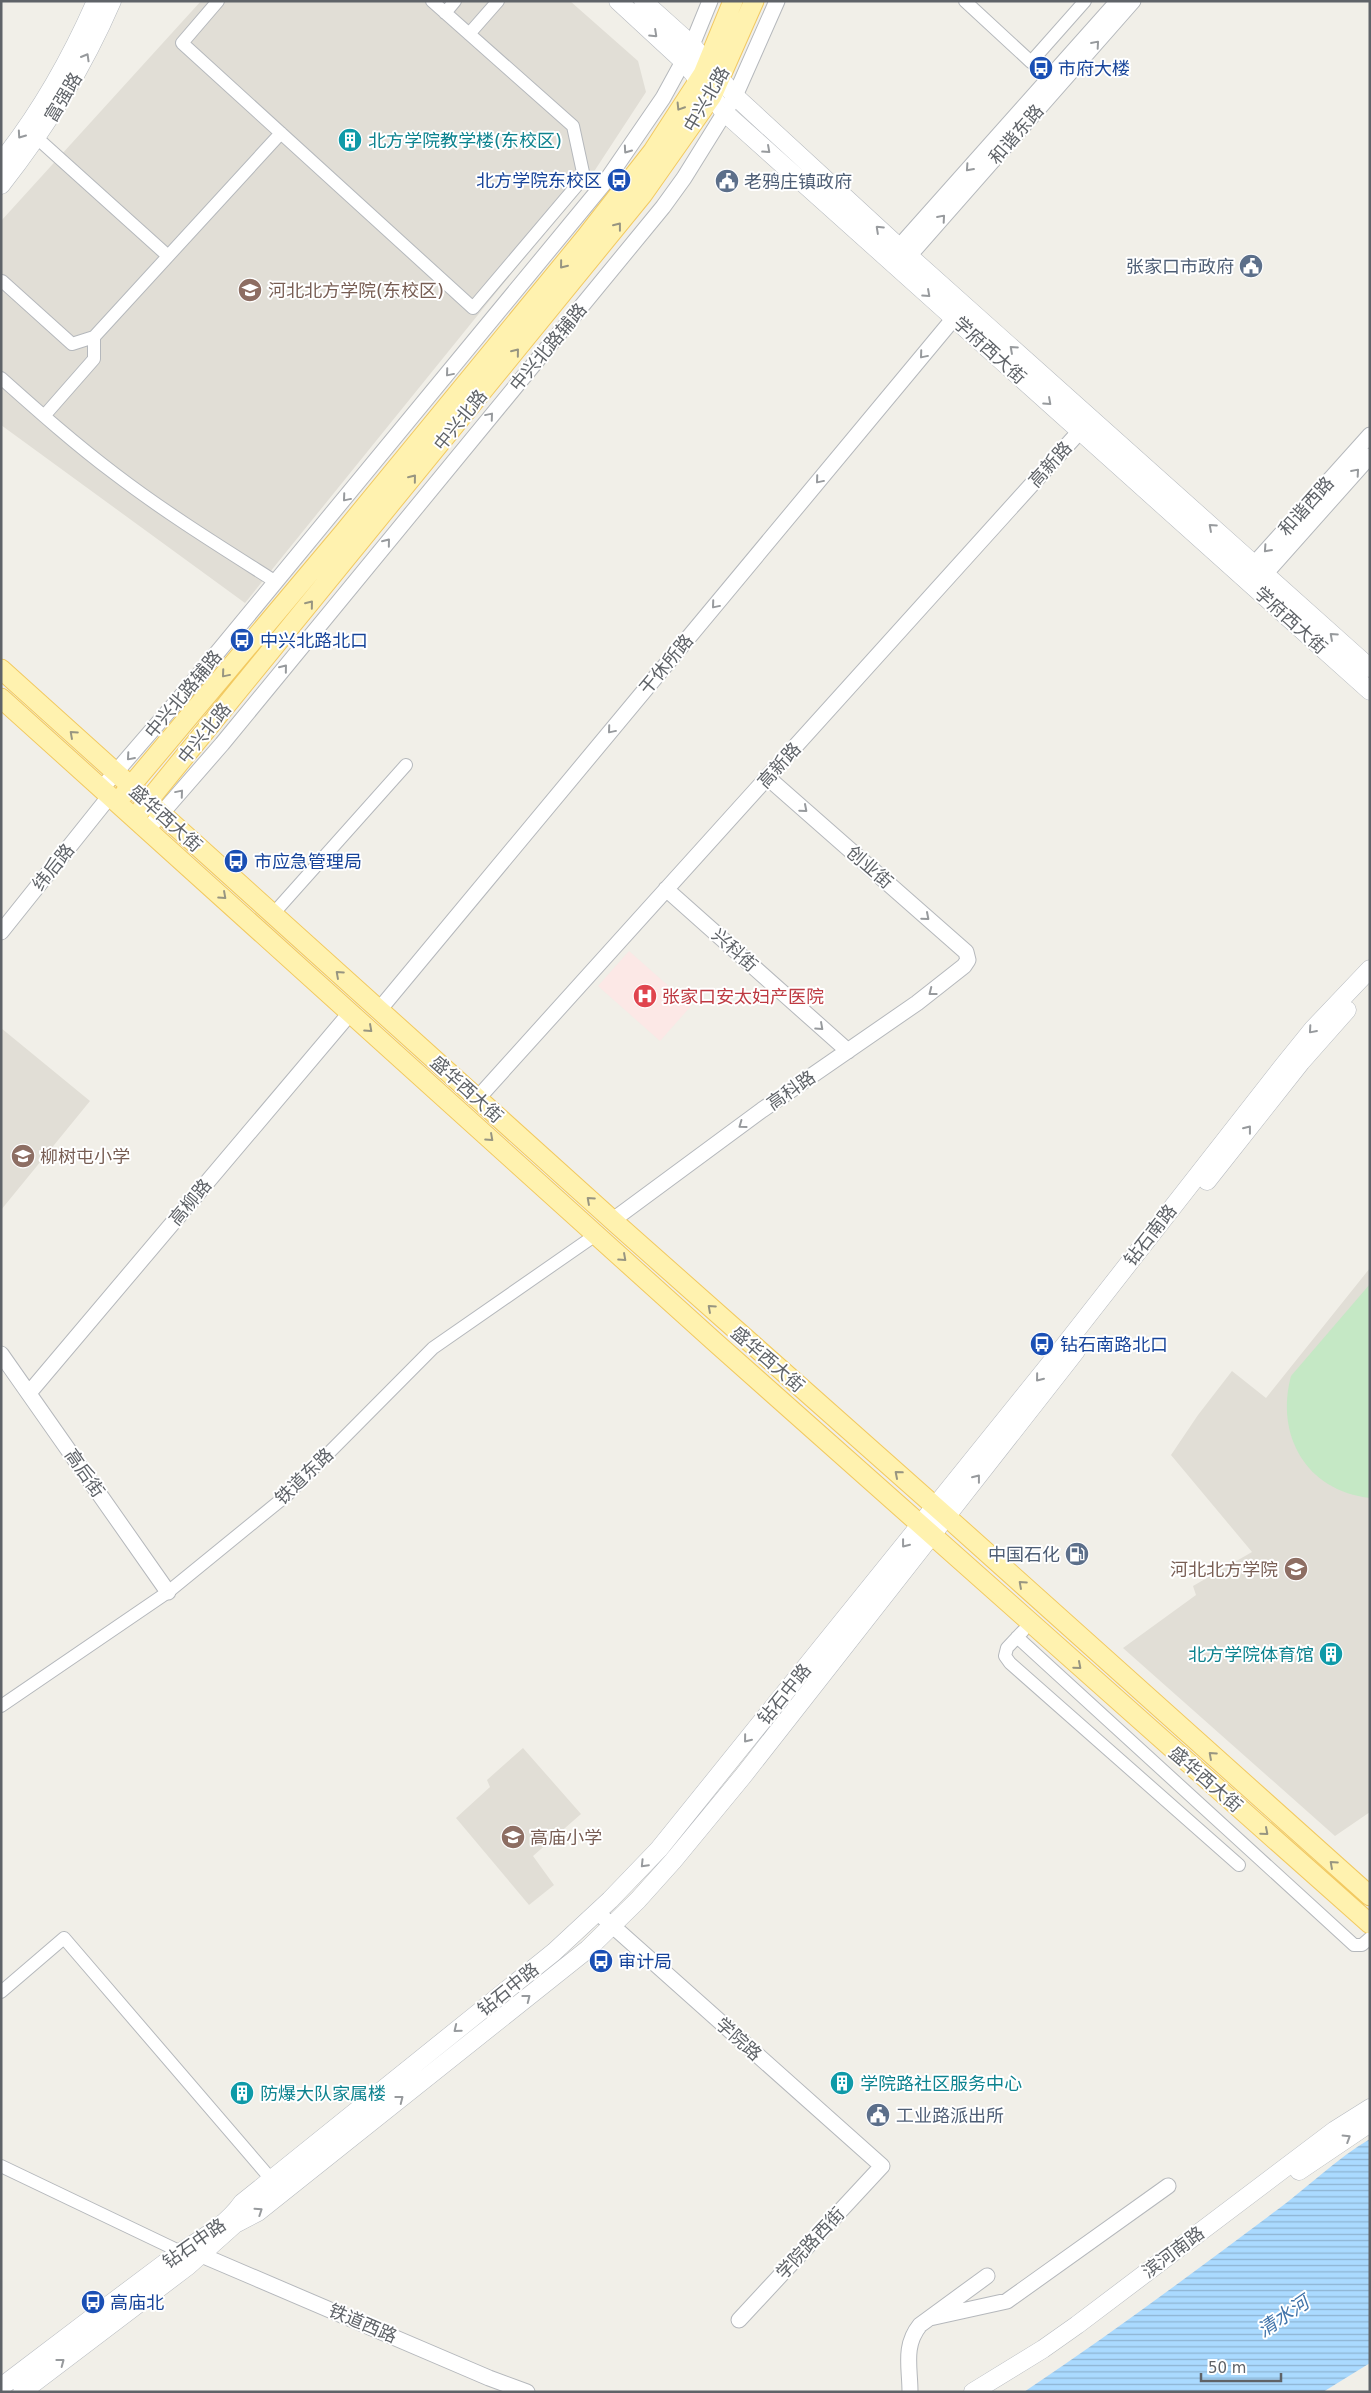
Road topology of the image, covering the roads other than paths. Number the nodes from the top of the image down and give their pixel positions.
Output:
1 (96, 1) edge
2 (112, 1) edge
3 (218, 1) edge
4 (432, 1) edge
5 (455, 1) edge
6 (498, 1) edge
7 (618, 1) edge
8 (643, 1) edge
9 (710, 1) edge
10 (733, 1) edge
11 (754, 1) edge
12 (777, 1) edge
13 (965, 1) edge
14 (1085, 1) edge
15 (1118, 1) edge
16 (1133, 1) edge
17 (445, 13) junction
18 (469, 34) junction
19 (692, 45) junction
20 (684, 62) junction
21 (703, 70) junction
22 (721, 78) junction
23 (712, 96) junction
24 (735, 96) junction
25 (725, 113) junction
26 (281, 133) junction
27 (37, 138) junction
28 (1, 162) edge
29 (1, 185) edge
30 (168, 256) junction
31 (899, 257) junction
32 (2, 281) edge
33 (954, 318) junction
34 (94, 337) junction
35 (1, 378) edge
36 (44, 416) junction
37 (1080, 431) junction
38 (1370, 435) edge
39 (1370, 456) edge
40 (1254, 576) junction
41 (276, 582) junction
42 (1370, 668) edge
43 (1, 669) edge
44 (1370, 691) edge
45 (1, 698) edge
46 (406, 765) dead end
47 (116, 772) junction
48 (767, 777) junction
49 (131, 786) junction
50 (108, 797) junction
51 (148, 802) junction
52 (162, 814) junction
53 (141, 823) junction
54 (206, 881) junction
55 (666, 889) junction
56 (273, 914) junction
57 (1, 932) edge
58 (968, 960) joint
59 (1370, 969) edge
60 (1370, 986) edge
61 (379, 1010) junction
62 (351, 1012) junction
63 (848, 1052) junction
64 (477, 1099) junction
65 (613, 1220) junction
66 (597, 1234) junction
67 (1, 1354) edge
68 (776, 1366) junction
69 (761, 1383) junction
70 (29, 1393) junction
71 (941, 1512) junction
72 (926, 1530) junction
73 (168, 1592) junction
74 (1029, 1631) junction
75 (1, 1706) edge
76 (1238, 1865) dead end
77 (1370, 1896) edge
78 (597, 1912) junction
79 (1370, 1924) edge
80 (612, 1926) junction
81 (1370, 1938) edge
82 (1, 1992) edge
83 (1370, 2108) edge
84 (1370, 2123) edge
85 (1, 2166) edge
86 (882, 2166) joint
87 (271, 2179) junction
88 (1168, 2186) dead end
89 (180, 2252) junction
90 (199, 2254) junction
91 (987, 2276) dead end
92 (930, 2318) junction
93 (739, 2320) dead end
94 (1, 2387) edge
95 (22, 2392) edge
96 (527, 2392) edge
97 (910, 2392) edge
98 (973, 2392) edge
99 (995, 2392) edge

1 -> 28 main road, 富强路
27 -> 2 main road, 富强路
3 - 26 street
4 - 17 street
5 - 17 street
6 - 18 street
7 -> 20 main road, 学府西大街
8 - 19 main road, 学府西大街
9 - 19 street, 中兴北路辅路
10 - 21 main road, 中兴北路
11 - 22 main road, 中兴北路
12 - 24 street, 中兴北路辅路
13 - 14 street
15 -> 31 street, 和谐东路
31 -> 16 street, 和谐东路
17 - 18 street
18 - 26 street
19 - 20 street, 中兴北路辅路
19 - 21 main road, 学府西大街
20 - 21 main road, 学府西大街
20 -> 41 street, 中兴北路辅路
21 - 22 main road, 学府西大街
21 - 23 main road, 学府西大街
21 -> 49 main road, 中兴北路
22 - 23 main road, 中兴北路
22 - 24 main road, 学府西大街
23 - 25 main road, 学府西大街
51 -> 23 main road, 中兴北路
24 - 25 street, 中兴北路辅路
31 -> 24 main road, 学府西大街
25 -> 31 main road, 学府西大街
52 -> 25 street, 中兴北路辅路
26 - 30 street
27 - 29 main road, 富强路
27 - 30 street
30 - 34 street
31 -> 33 main road, 学府西大街
40 -> 31 main road, 学府西大街
32 - 34 street
33 -> 37 main road, 学府西大街
33 -> 61 street, 干休所路
34 - 36 street
35 - 36 street
36 - 41 street
37 - 40 main road, 学府西大街
37 - 48 street, 高新路
38 -> 40 street, 和谐西路
40 -> 39 street, 和谐西路
42 -> 40 main road, 学府西大街
40 - 44 main road, 学府西大街
41 -> 47 street, 中兴北路辅路
47 -> 43 main road, 盛华西大街
45 - 50 main road, 盛华西大街
46 - 56 street
47 - 49 main road, 盛华西大街
47 - 50 street, 中兴北路辅路
48 - 55 street, 高新路
48 -> 58 street, 创业街
49 - 50 main road, 中兴北路
49 - 51 main road, 盛华西大街
50 - 53 main road, 盛华西大街
50 - 54 street
50 - 57 street, 纬后路
51 - 52 main road, 盛华西大街
51 - 53 main road, 中兴北路
52 - 53 street, 中兴北路辅路
52 - 56 main road, 盛华西大街
53 - 54 main road, 盛华西大街
54 -> 62 main road, 盛华西大街
55 -> 63 street, 兴科街
55 - 64 street, 高新路
61 -> 56 main road, 盛华西大街
58 -> 63 street, 高科路
59 -> 71 main road, 钻石南路
71 -> 60 main road, 钻石南路
61 - 64 main road, 盛华西大街
62 -> 66 main road, 盛华西大街
62 - 70 street, 高柳路
63 -> 65 street, 高科路
65 -> 64 main road, 盛华西大街
68 -> 65 main road, 盛华西大街
66 -> 69 main road, 盛华西大街
66 - 73 street, 铁道东路
67 - 70 street, 高后街
68 - 69 main road
71 -> 68 main road, 盛华西大街
69 - 72 main road, 盛华西大街
70 - 73 street, 高后街
71 - 72 main road, 钻石中路
77 -> 71 main road, 盛华西大街
72 - 74 main road, 盛华西大街
72 -> 78 main road, 钻石中路
72 - 80 main road, 钻石中路
73 - 75 street, 铁道东路
74 - 76 street
74 -> 79 main road, 盛华西大街
74 - 81 street
78 - 80 street, 学院路
78 -> 87 main road, 钻石中路
80 - 86 street, 学院路
90 -> 80 main road, 钻石中路
82 - 87 street
83 - 98 main road, 滨河南路
99 -> 84 main road, 滨河南路
85 - 89 street
86 - 93 street, 学院路西街
87 - 89 main road, 钻石中路
88 - 92 street
89 - 94 main road, 钻石中路
95 -> 90 main road, 钻石中路
90 - 96 street, 铁道西路
91 - 92 street
92 - 97 street

